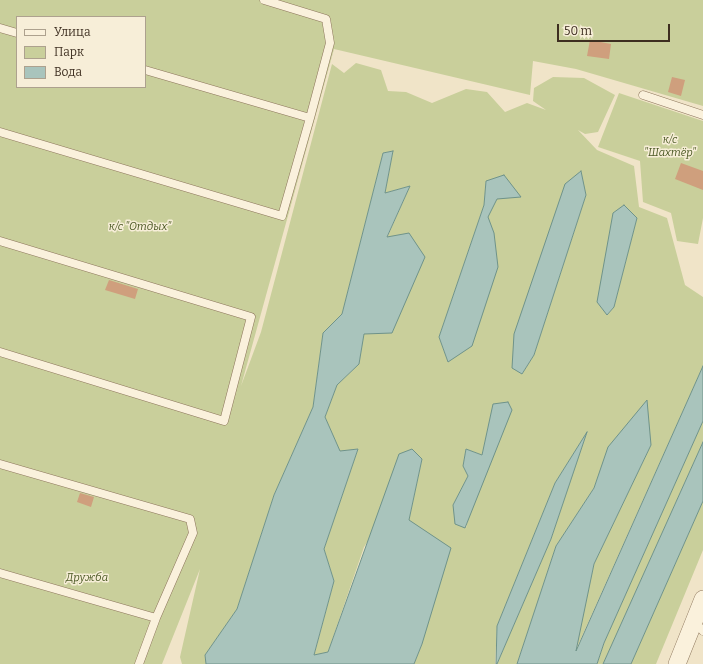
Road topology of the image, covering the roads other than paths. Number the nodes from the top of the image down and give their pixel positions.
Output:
1 (264, 0) edge
2 (0, 28) edge
3 (16, 32) edge
4 (146, 70) edge
5 (643, 94) dead end
6 (703, 115) edge
7 (310, 118) junction
8 (0, 132) edge
9 (0, 241) edge
10 (0, 352) edge
11 (0, 464) edge
12 (0, 573) edge
13 (703, 599) edge
14 (156, 618) junction
15 (698, 626) edge
16 (139, 664) edge
17 (677, 664) edge

1 - 7 lane
2 - 3 lane
4 - 7 lane
5 - 6 lane
7 - 8 lane
9 - 10 lane
11 - 14 lane
12 - 14 lane
13 - 15 street
14 - 16 lane
15 - 17 street

